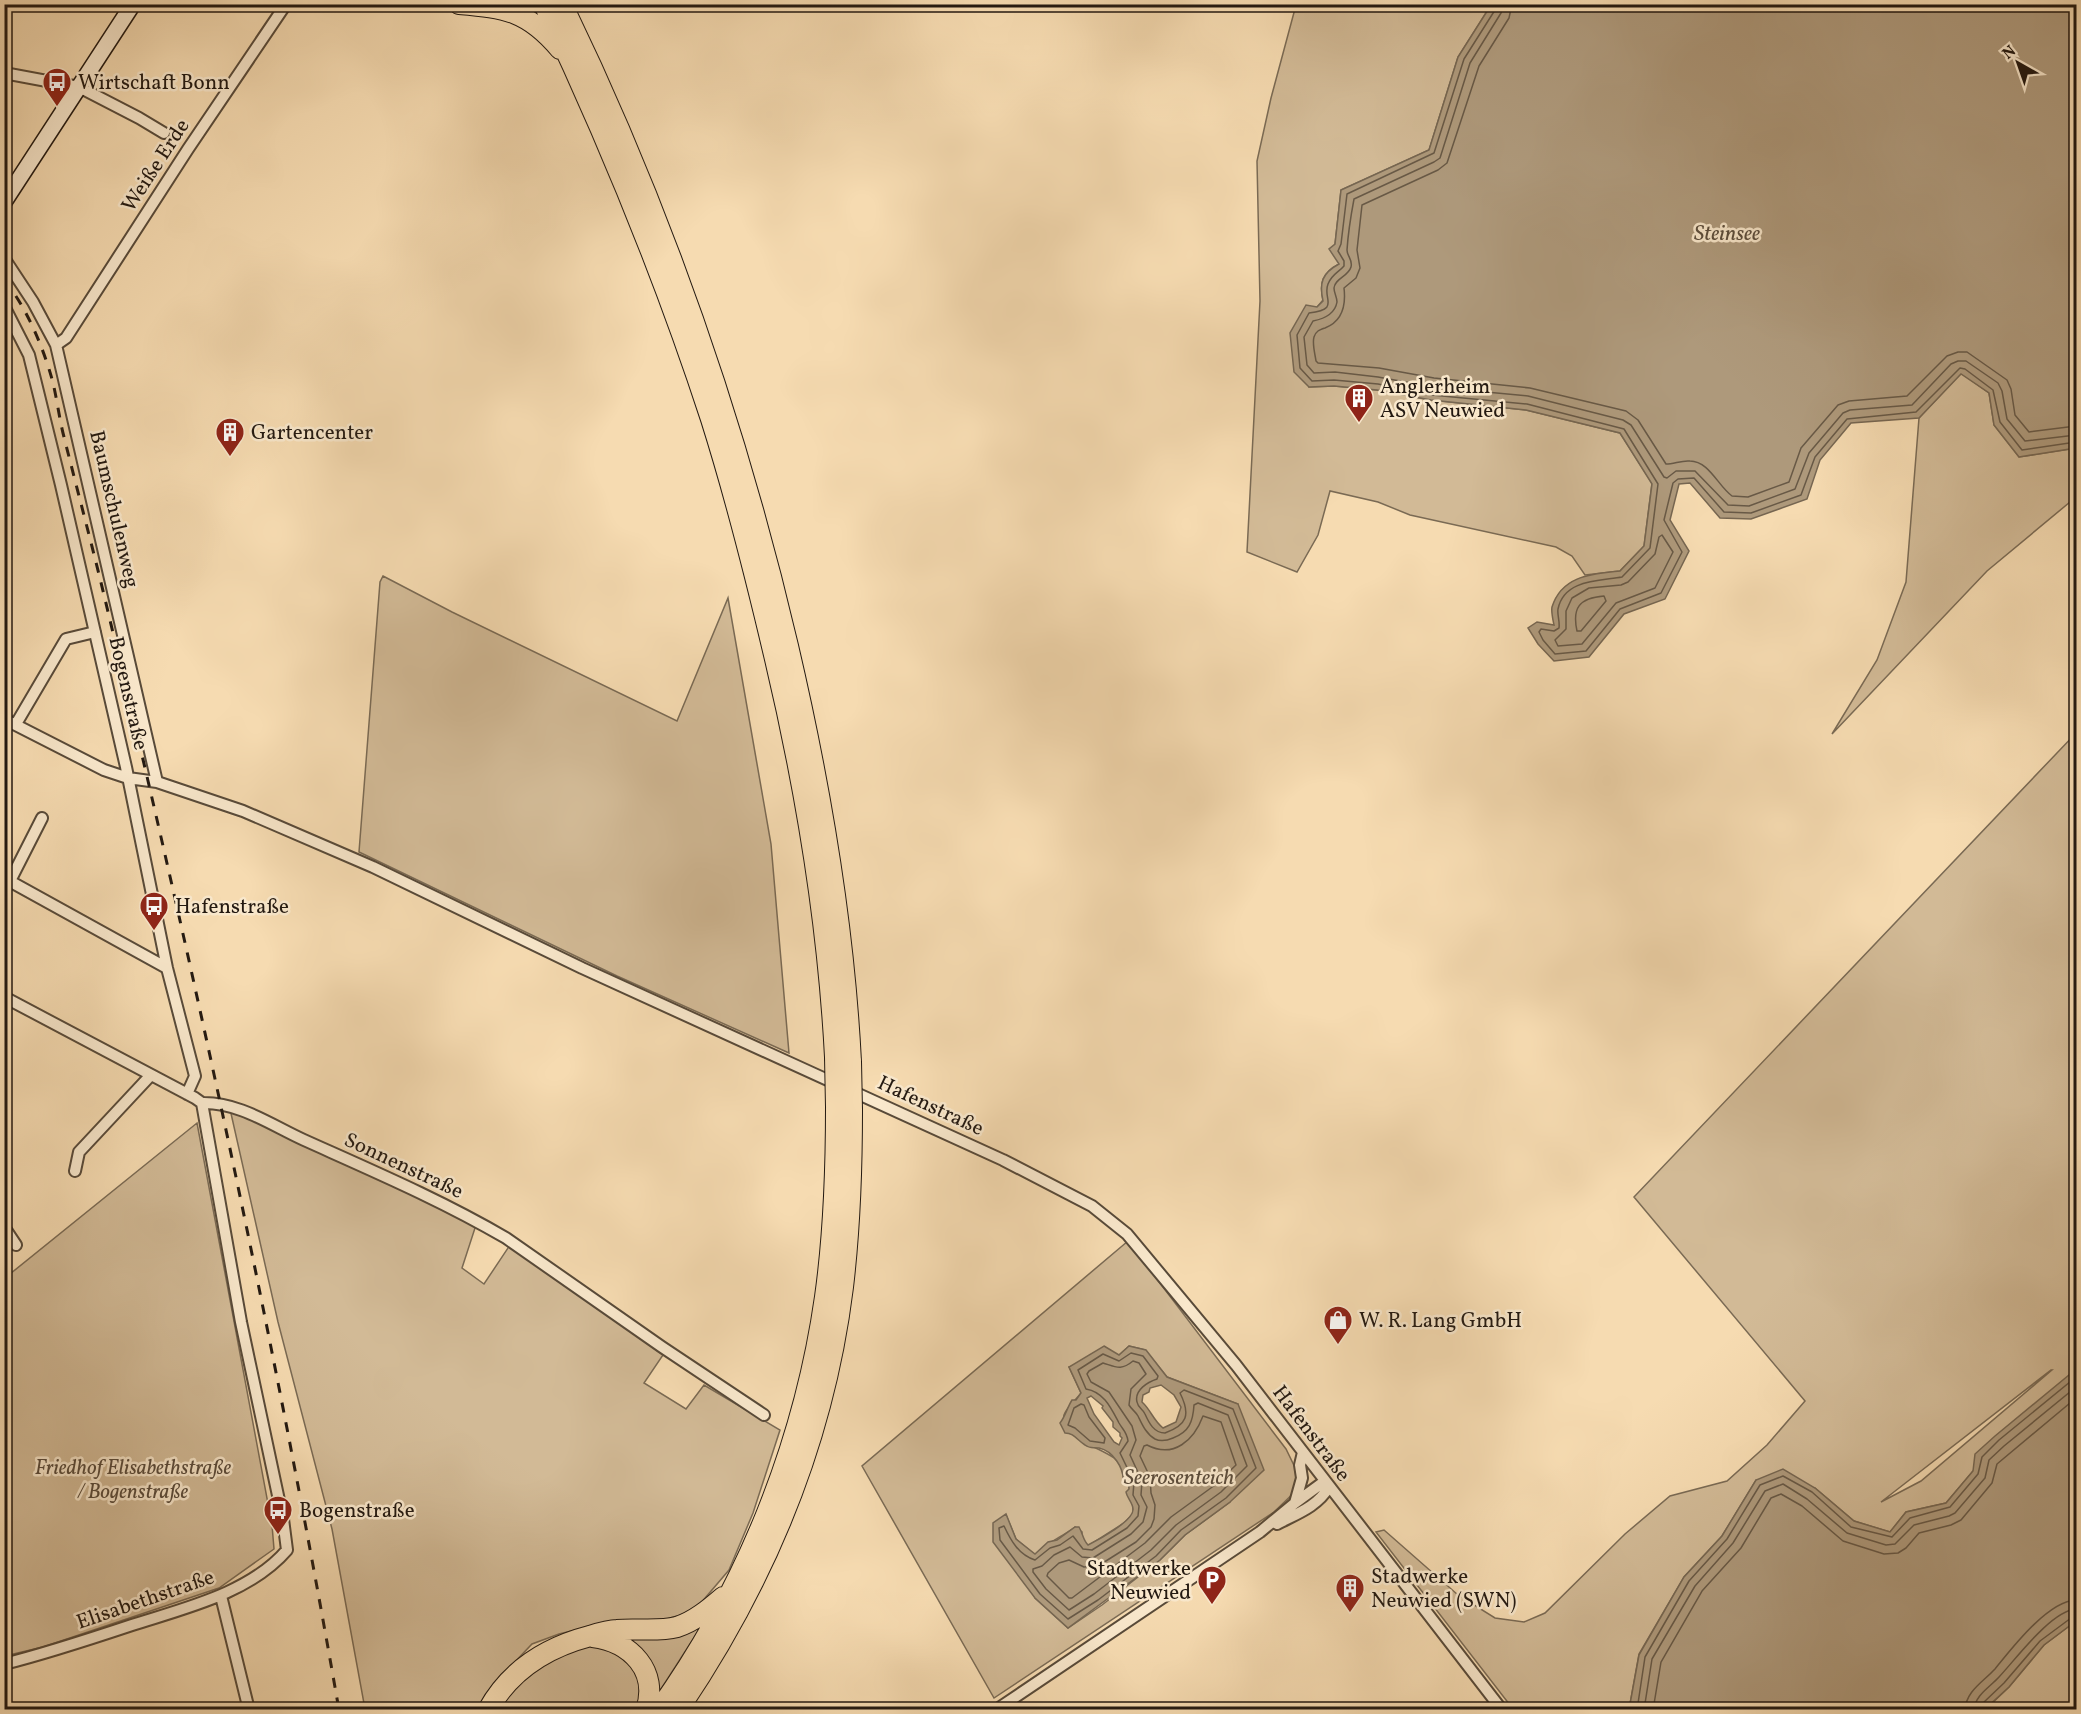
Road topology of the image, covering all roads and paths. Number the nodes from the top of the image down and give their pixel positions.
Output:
1 (133, 4) edge
2 (286, 4) edge
3 (459, 4) edge
4 (544, 4) edge
5 (562, 4) edge
6 (578, 4) edge
7 (579, 59) junction
8 (4, 73) edge
9 (79, 87) junction
10 (164, 134) dead end
11 (4, 202) edge
12 (4, 258) edge
13 (4, 306) edge
14 (56, 345) junction
15 (95, 632) junction
16 (4, 719) edge
17 (16, 724) junction
18 (128, 778) junction
19 (157, 782) junction
20 (42, 818) dead end
21 (7, 880) edge
22 (167, 968) junction
23 (4, 997) edge
24 (150, 1076) junction
25 (187, 1094) junction
26 (202, 1103) junction
27 (844, 1108) junction
28 (75, 1171) dead end
29 (4, 1227) edge
30 (16, 1245) dead end
31 (764, 1415) dead end
32 (1303, 1452) junction
33 (1327, 1484) junction
34 (1295, 1503) junction
35 (1260, 1532) junction
36 (732, 1590) junction
37 (221, 1596) junction
38 (588, 1636) junction
39 (4, 1664) edge
40 (249, 1710) edge
41 (488, 1710) edge
42 (646, 1710) edge
43 (659, 1710) edge
44 (678, 1710) edge
45 (996, 1710) edge
46 (1502, 1710) edge

1 - 9 main road
2 - 14 street, Weiße Erde
3 - 7 highway
4 - 7 highway
5 - 7 highway
6 - 7 highway
7 - 27 highway, bridge
8 - 9 street
9 - 10 street
9 - 11 main road
12 - 14 street, Baumschulenweg
13 - 15 street, Bogenstraße
14 - 19 street, Baumschulenweg
15 - 17 street
15 - 18 street, Bogenstraße
16 - 17 street, Hafenstraße
17 - 18 street, Hafenstraße
18 - 19 street, Hafenstraße
18 - 22 street, Bogenstraße
19 - 32 street, Hafenstraße
20 - 21 street
21 - 22 street
22 - 25 street, Bogenstraße
23 - 24 street, Sonnenstraße
24 - 25 street, Sonnenstraße
24 - 28 street
25 - 26 street, Sonnenstraße
26 - 31 street, Sonnenstraße
26 - 37 street, Elisabethstraße
27 - 36 highway
27 - 44 highway
29 - 30 street
32 - 33 street, Hafenstraße
32 - 34 street
33 - 34 street
33 - 35 street
33 - 46 street, Hafenstraße
34 - 35 street
35 - 45 street
36 - 38 highway
36 - 43 highway
37 - 39 street, Elisabethstraße
37 - 40 street
38 - 41 highway
38 - 42 highway

